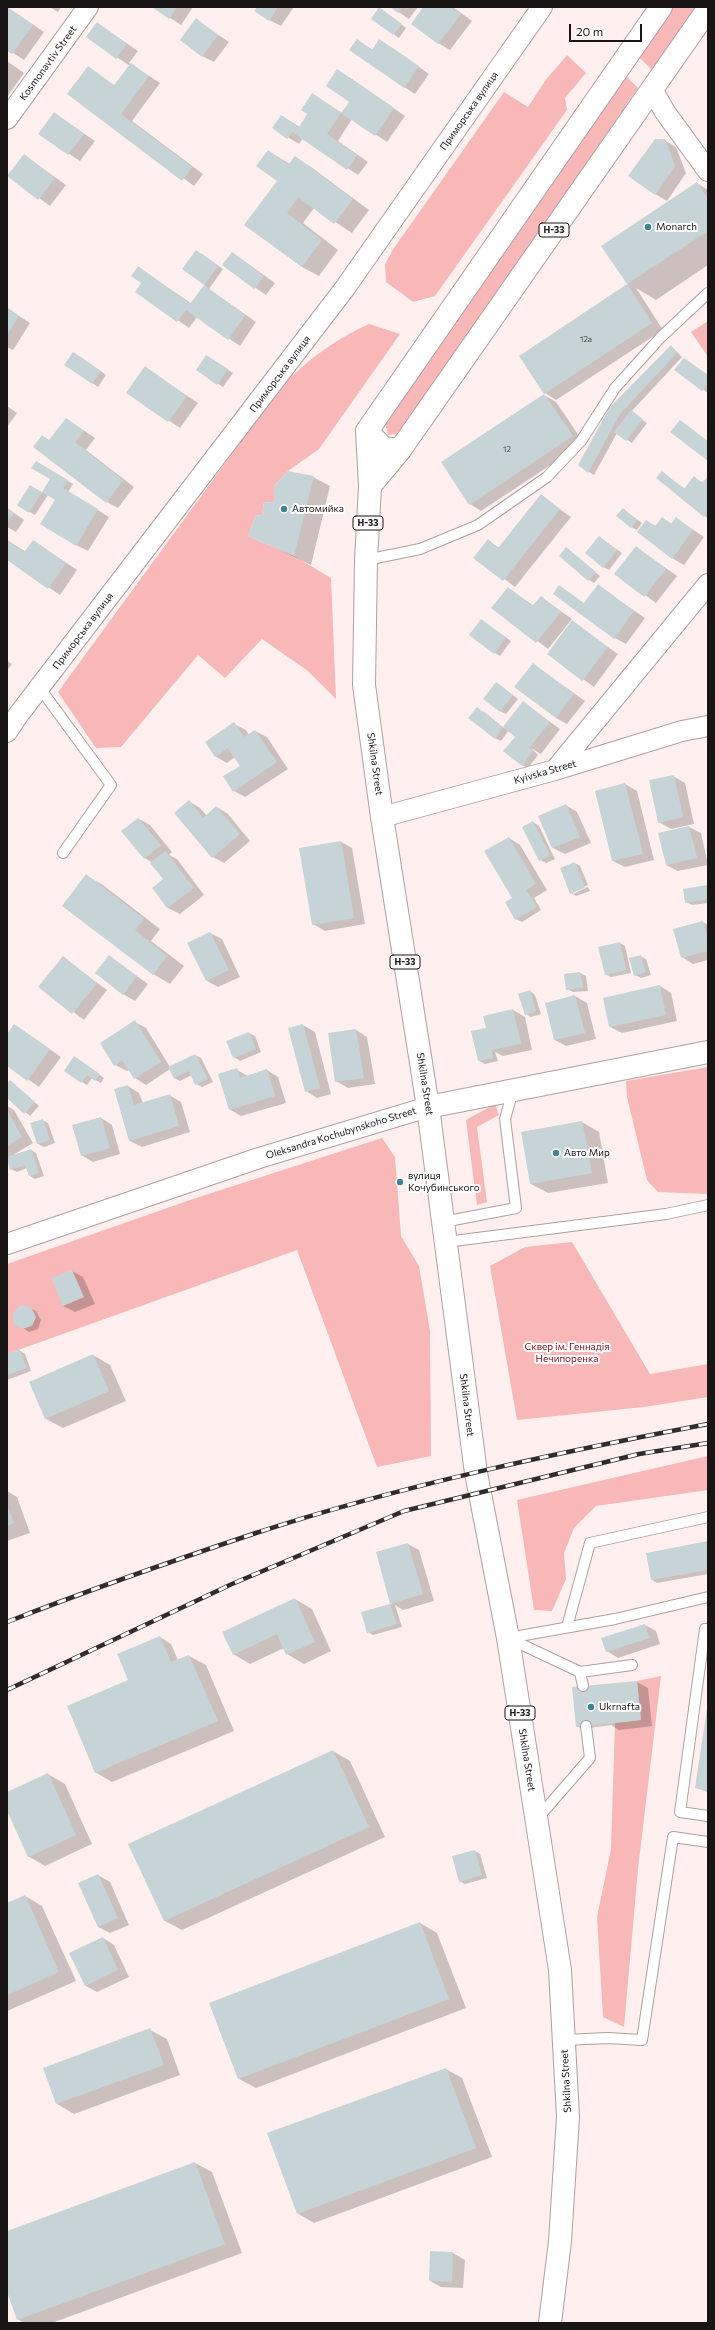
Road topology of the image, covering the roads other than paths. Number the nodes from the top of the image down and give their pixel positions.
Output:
1 (88, 7) edge
2 (542, 7) edge
3 (661, 7) edge
4 (708, 9) edge
5 (652, 89) junction
6 (7, 119) edge
7 (708, 170) edge
8 (708, 293) edge
9 (367, 431) junction
10 (400, 450) junction
11 (370, 486) junction
12 (366, 560) junction
13 (708, 584) edge
14 (39, 687) junction
15 (13, 710) edge
16 (708, 726) edge
17 (7, 732) edge
18 (555, 770) junction
19 (382, 818) junction
20 (63, 853) dead end
21 (708, 1052) edge
22 (513, 1090) junction
23 (428, 1107) junction
24 (708, 1205) edge
25 (445, 1232) junction
26 (7, 1244) edge
27 (708, 1516) edge
28 (708, 1597) edge
29 (568, 1627) junction
30 (708, 1630) edge
31 (508, 1638) junction
32 (632, 1665) dead end
33 (580, 1672) junction
34 (583, 1686) dead end
35 (586, 1726) dead end
36 (708, 1816) edge
37 (536, 1820) junction
38 (708, 1842) edge
39 (564, 2040) junction
40 (550, 2323) edge

1 - 6 street, Kosmonavtiv Street
2 - 14 street, Приморська вулиця
3 - 9 main road
4 - 5 main road, Н-33
5 - 7 street
5 - 10 main road, Н-33
8 - 12 lane
9 - 10 main road
9 - 11 main road, Н-33
10 - 11 main road, Н-33
11 - 12 main road, Shkilna Street / Н-33
12 - 19 main road, Shkilna Street / Н-33
13 - 18 street
14 - 15 street, Приморська вулиця
14 - 20 lane
15 - 17 street, Приморська вулиця
16 - 18 street, Kyivska Street
18 - 19 street, Kyivska Street
19 - 23 main road, Shkilna Street / Н-33
21 - 22 main road, Oleksandra Kochubynskoho Street
22 - 23 main road, Oleksandra Kochubynskoho Street
22 - 25 lane
23 - 25 main road, Shkilna Street / Н-33
23 - 26 street, Oleksandra Kochubynskoho Street
24 - 25 lane
25 - 31 main road, Shkilna Street / Н-33
27 - 29 lane
28 - 29 lane
29 - 31 lane
30 - 36 lane
31 - 33 lane
31 - 37 main road, Shkilna Street / Н-33
32 - 33 lane
33 - 34 lane
35 - 37 lane
37 - 39 main road, Shkilna Street / Н-33
38 - 39 lane
39 - 40 main road, Shkilna Street / Н-33

